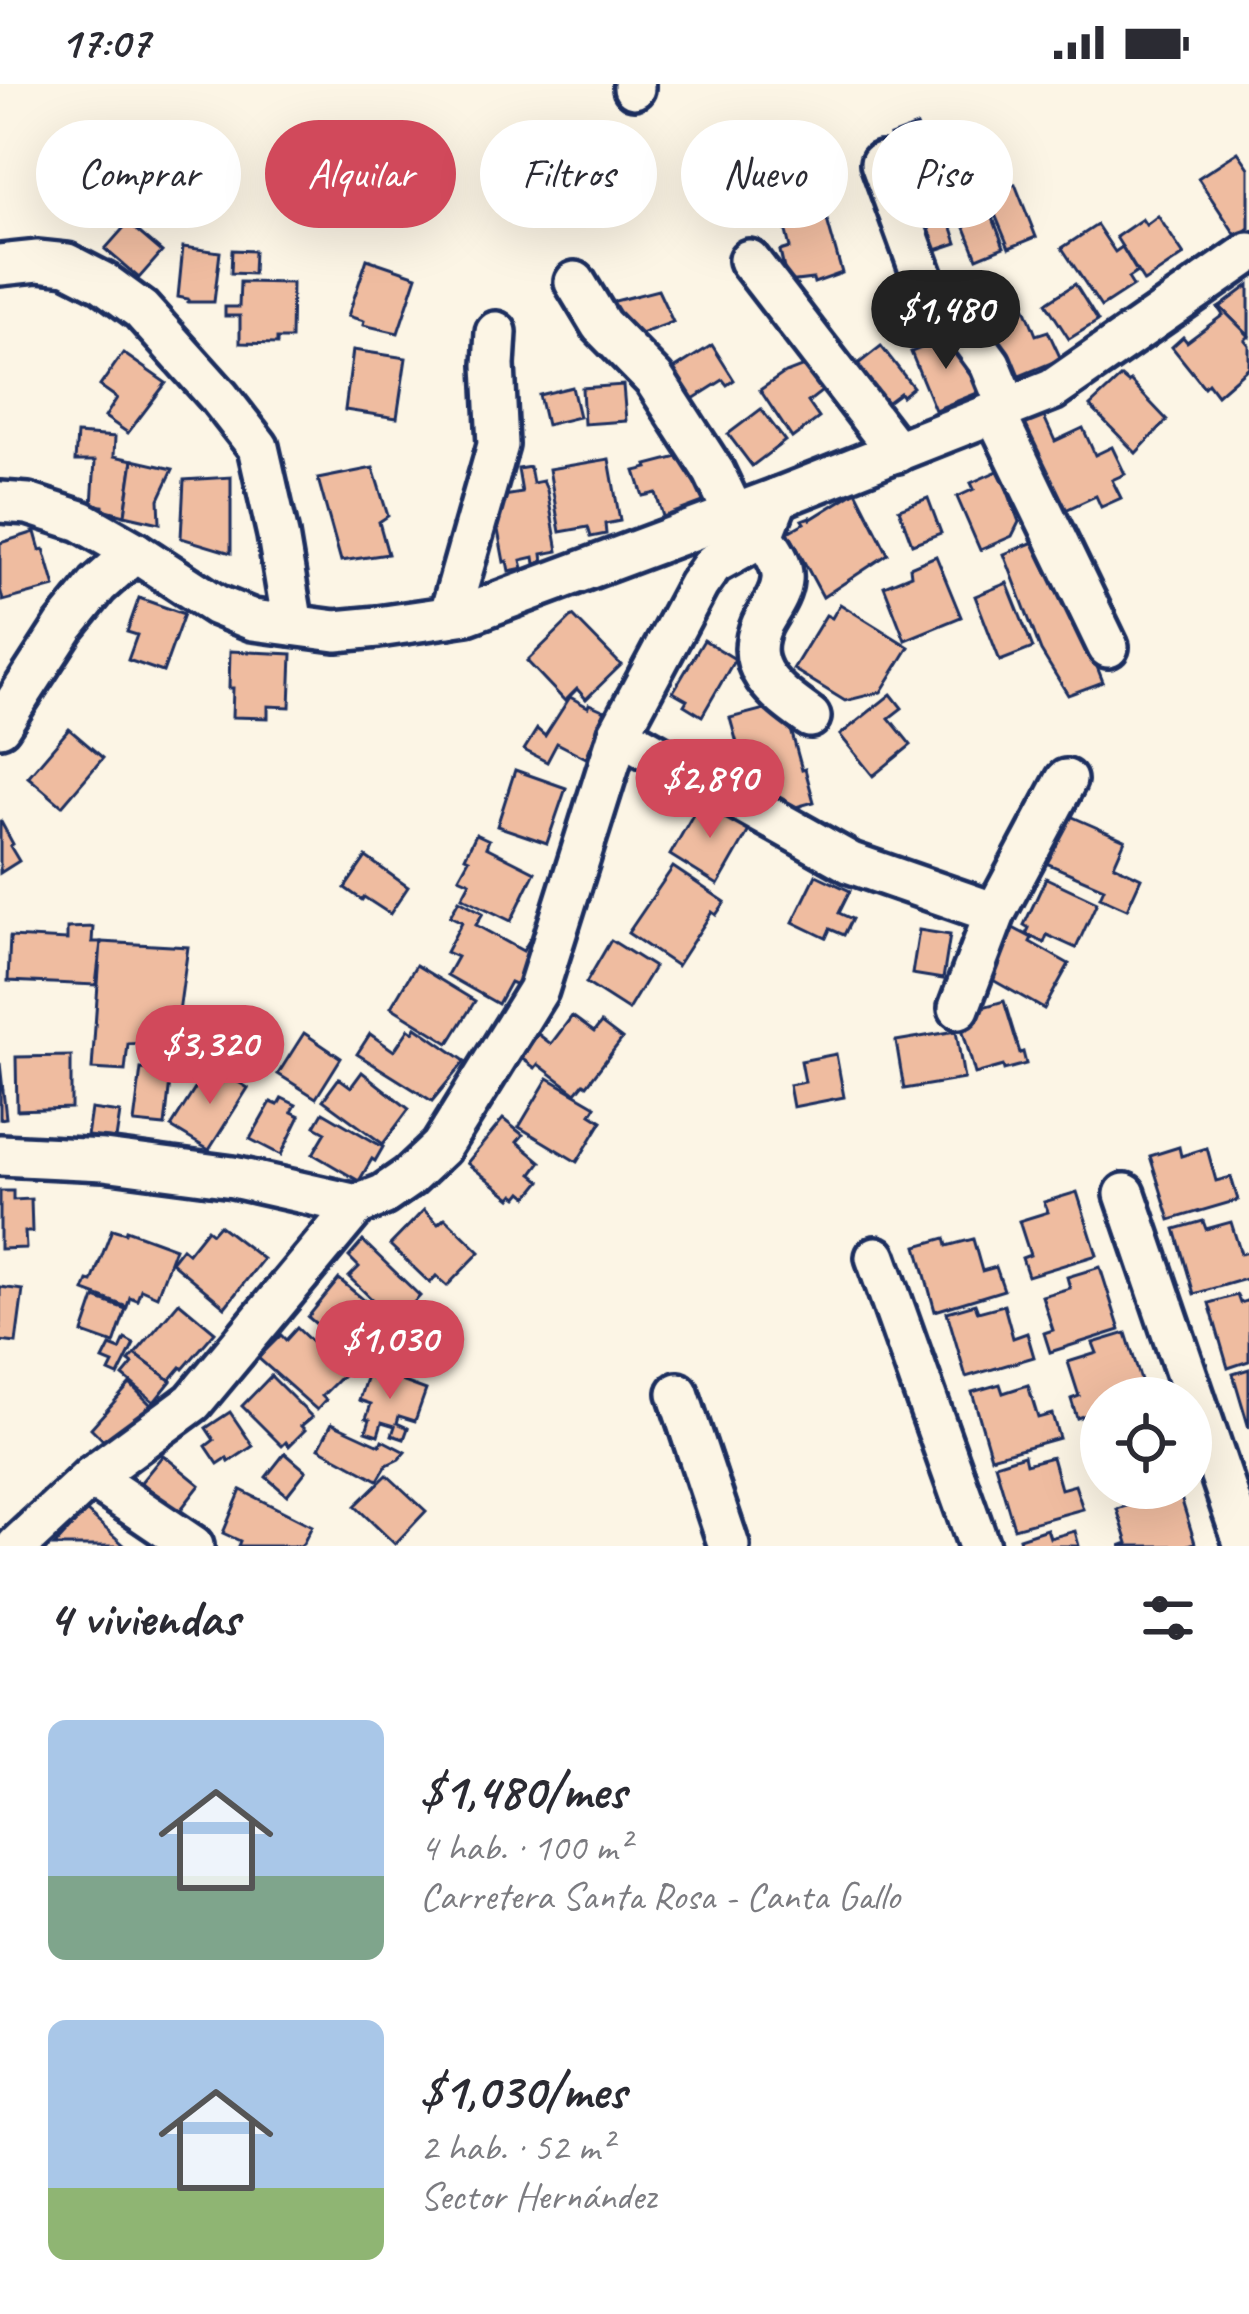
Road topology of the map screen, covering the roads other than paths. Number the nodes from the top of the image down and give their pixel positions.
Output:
1 (905, 228) edge
2 (1249, 253) edge
3 (749, 260) dead end
4 (0, 265) edge
5 (575, 282) dead end
6 (496, 332) dead end
7 (1001, 410) junction
8 (896, 452) junction
9 (0, 502) edge
10 (748, 525) junction
11 (135, 552) junction
12 (449, 616) junction
13 (293, 626) junction
14 (1108, 646) dead end
15 (809, 717) dead end
16 (0, 726) edge
17 (619, 734) junction
18 (1066, 780) dead end
19 (995, 913) junction
20 (959, 1008) dead end
21 (0, 1155) edge
22 (1124, 1194) dead end
23 (357, 1205) junction
24 (875, 1257) dead end
25 (678, 1393) dead end
26 (91, 1477) junction
27 (17, 1546) edge
28 (193, 1546) edge
29 (729, 1546) edge
30 (979, 1546) edge
31 (1245, 1546) edge

1 - 7 street
2 - 7 street
3 - 8 street
4 - 13 street
5 - 10 street
6 - 12 street
7 - 8 street
7 - 14 street
8 - 10 street
9 - 11 street
10 - 12 street
10 - 15 street
10 - 17 street
11 - 13 street
11 - 16 street
12 - 13 street
17 - 19 street
17 - 23 street
18 - 19 street
19 - 20 street
21 - 23 street
22 - 31 street
23 - 26 street
24 - 30 street
25 - 29 street
26 - 27 street
26 - 28 street

